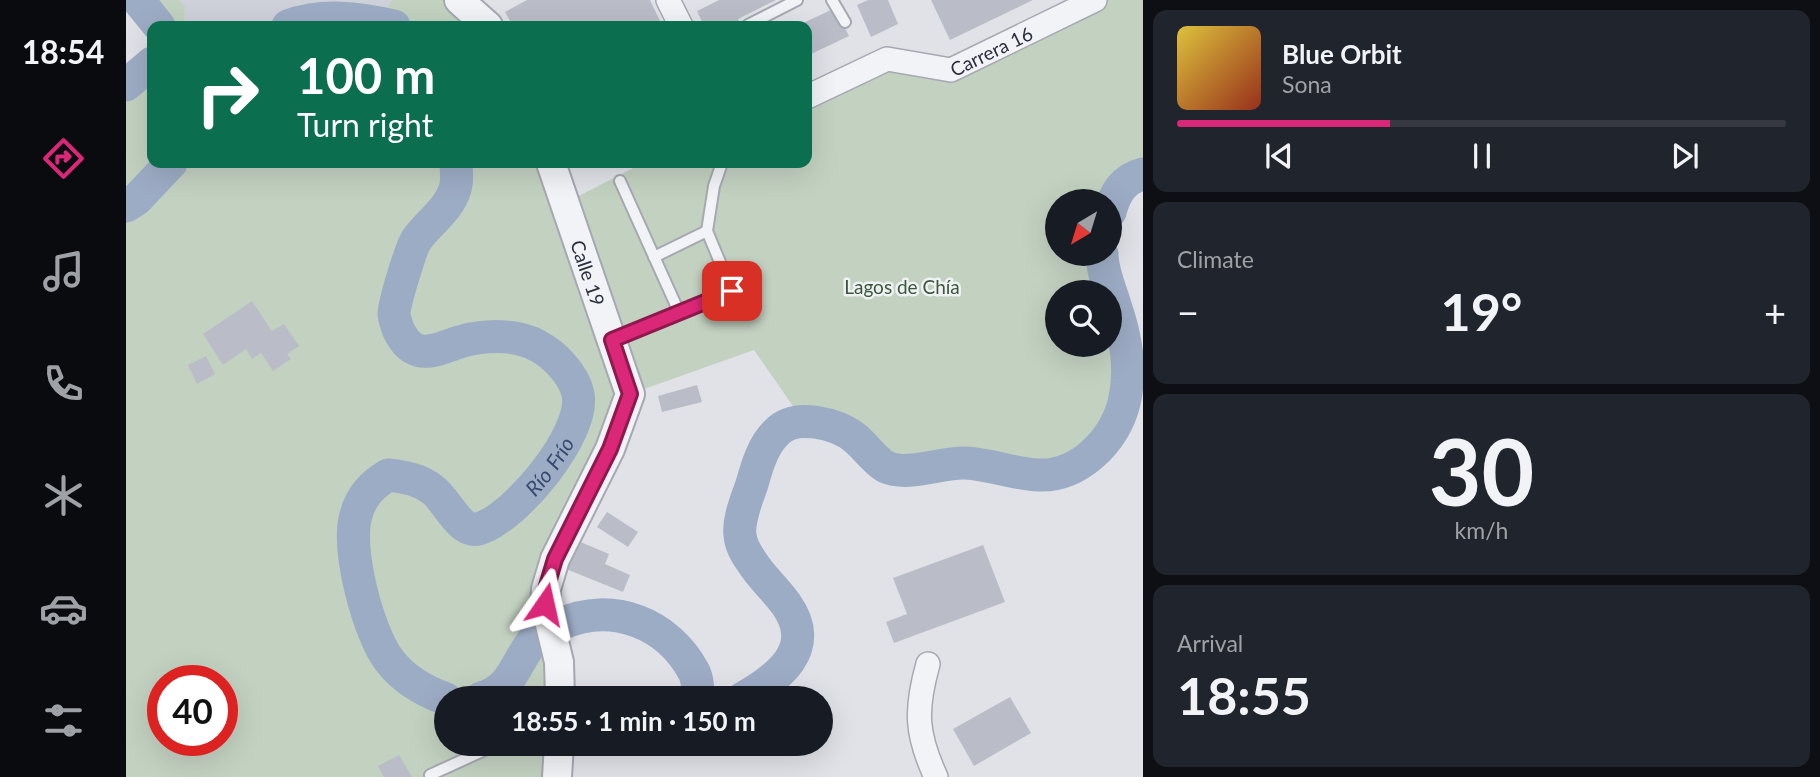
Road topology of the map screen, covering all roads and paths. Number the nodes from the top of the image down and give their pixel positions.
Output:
1 (459, 0) edge
2 (668, 0) edge
3 (797, 0) edge
4 (832, 0) edge
5 (1095, 0) edge
6 (482, 21) edge
7 (678, 21) edge
8 (756, 21) edge
9 (845, 22) dead end
10 (812, 95) edge
11 (553, 168) edge
12 (720, 168) edge
13 (620, 181) dead end
14 (707, 231) junction
15 (654, 257) junction
16 (679, 312) junction
17 (612, 340) junction
18 (928, 664) dead end
19 (560, 686) edge
20 (472, 756) edge
21 (558, 756) edge
22 (430, 775) edge
23 (557, 777) edge
24 (936, 777) edge

1 - 6 street
2 - 7 street
3 - 8 lane
4 - 9 lane
5 - 10 street, Carrera 16
11 - 17 street, Calle 19
12 - 14 lane
13 - 15 lane
14 - 15 lane
14 - 16 lane
15 - 16 lane
16 - 17 lane
17 - 19 street, Calle 19
18 - 24 street
20 - 22 lane
21 - 23 street

